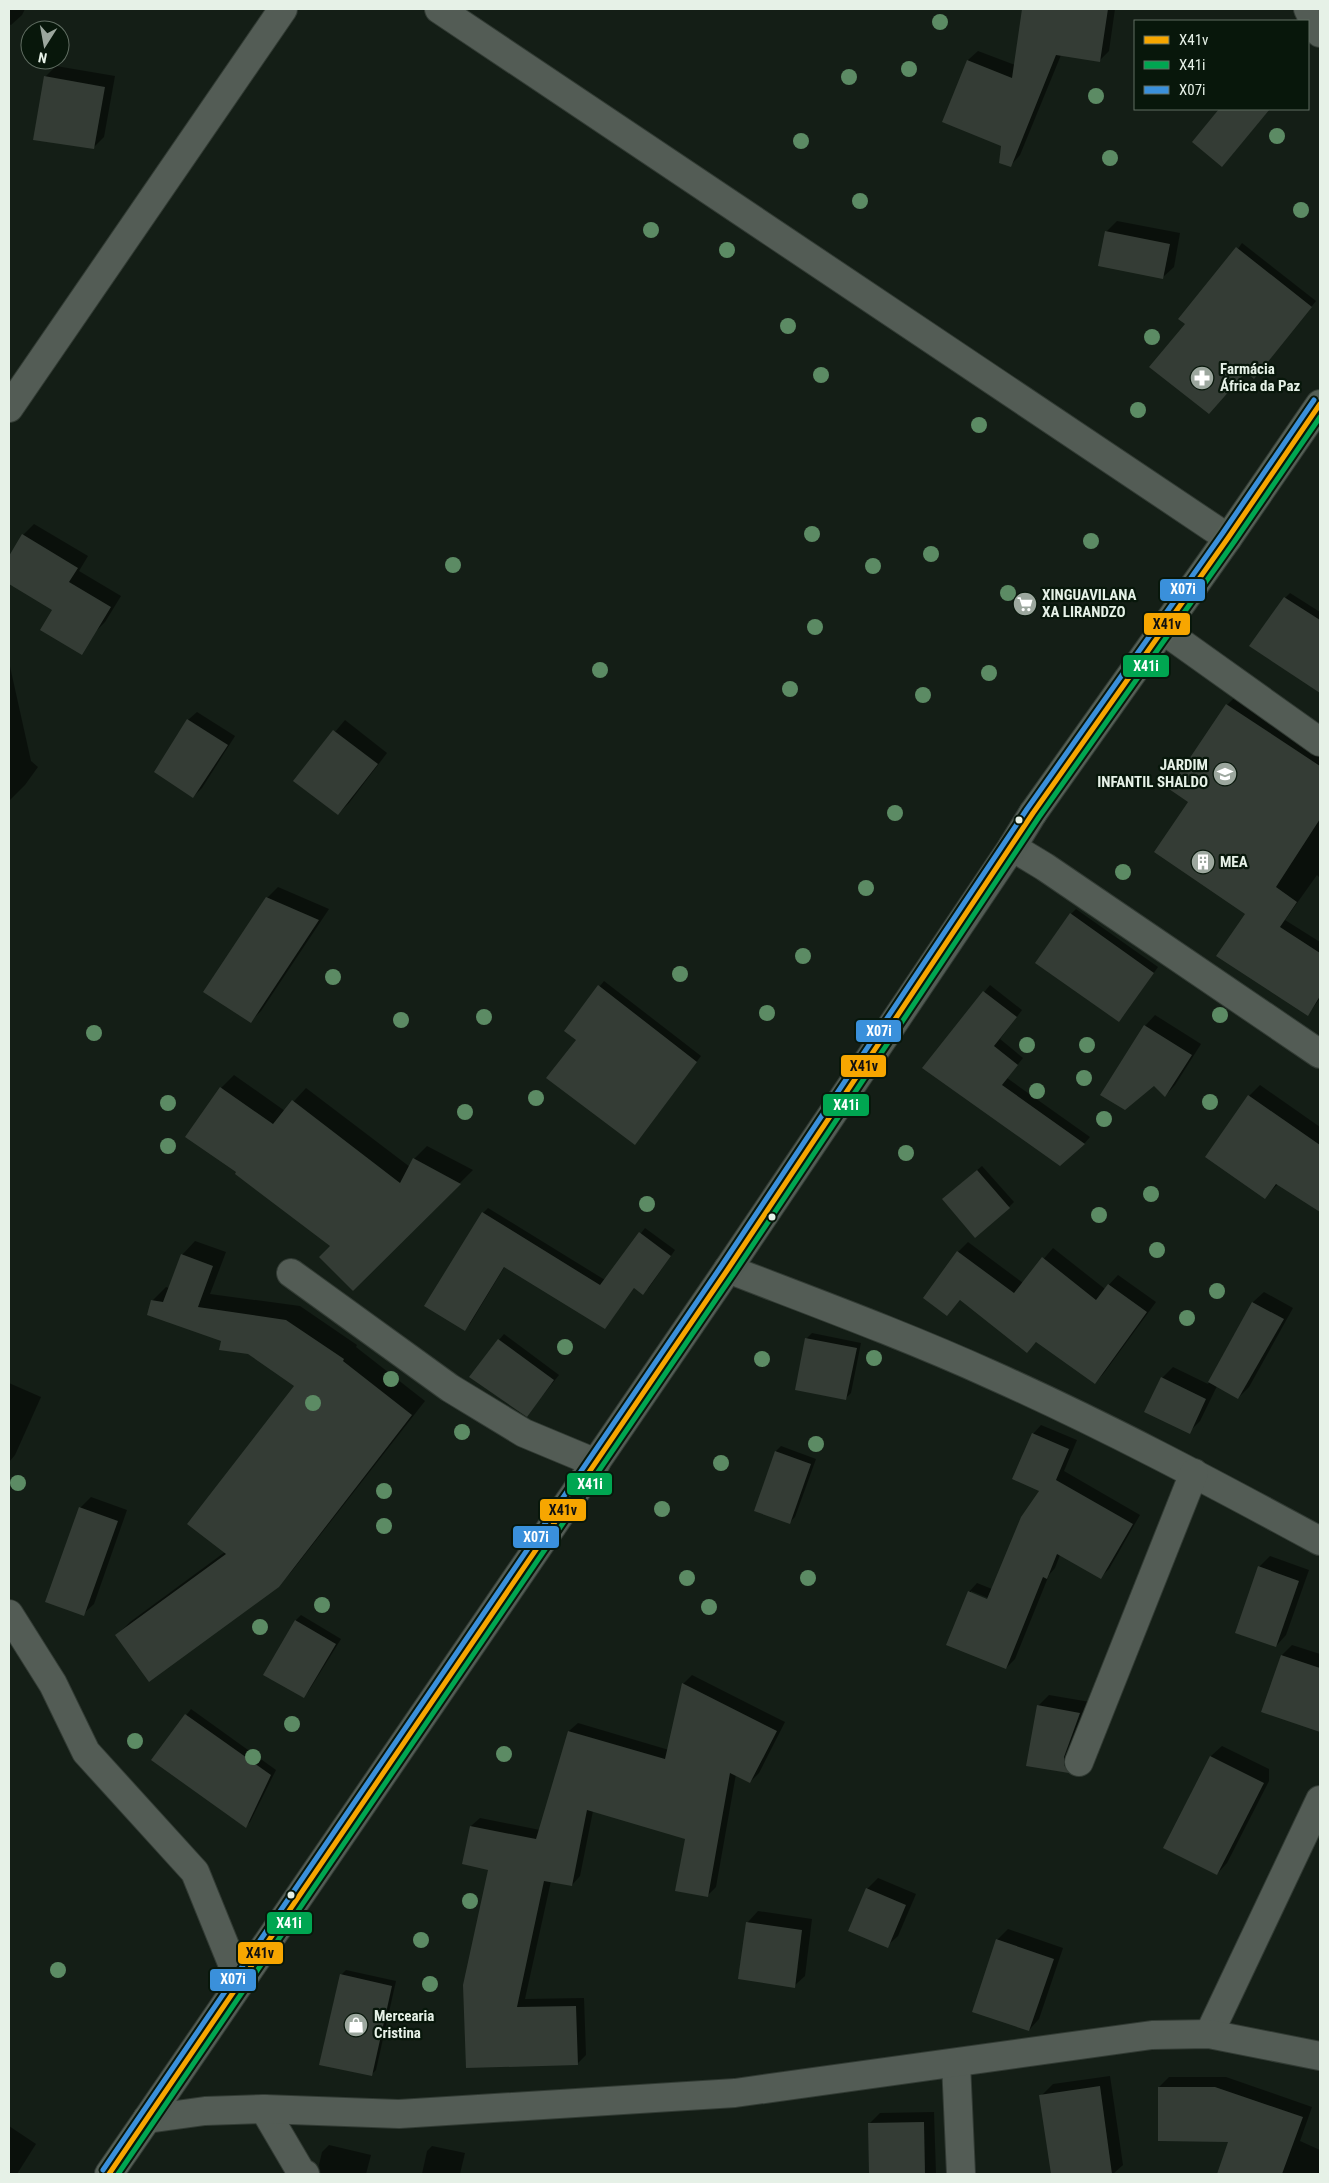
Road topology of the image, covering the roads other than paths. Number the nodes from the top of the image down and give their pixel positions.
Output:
1 (283, 9) edge
2 (440, 9) edge
3 (1308, 9) edge
4 (1320, 34) edge
5 (1320, 404) edge
6 (9, 408) edge
7 (1228, 538) junction
8 (1163, 630) junction
9 (1320, 742) edge
10 (1033, 812) joint
11 (1012, 847) junction
12 (1320, 1054) edge
13 (728, 1269) junction
14 (291, 1273) dead end
15 (596, 1463) junction
16 (1194, 1473) junction
17 (1320, 1541) edge
18 (9, 1614) edge
19 (1079, 1762) dead end
20 (1320, 1800) edge
21 (240, 1983) junction
22 (1209, 2034) junction
23 (1320, 2056) edge
24 (956, 2063) junction
25 (264, 2109) junction
26 (147, 2118) junction
27 (109, 2174) edge
28 (305, 2174) edge
29 (961, 2174) edge

1 - 6 street
2 - 7 street
3 - 4 street
5 - 7 main road
7 - 8 main road
8 - 9 street
8 - 10 main road
10 - 11 street
11 - 12 street
11 - 13 street
13 - 15 street
13 - 16 street
14 - 15 street
15 - 21 street
16 - 17 street
16 - 19 street
18 - 21 street
20 - 22 street
21 - 26 street
22 - 23 street
22 - 24 street
24 - 25 street
24 - 29 street
25 - 26 street
25 - 28 street
26 - 27 main road

